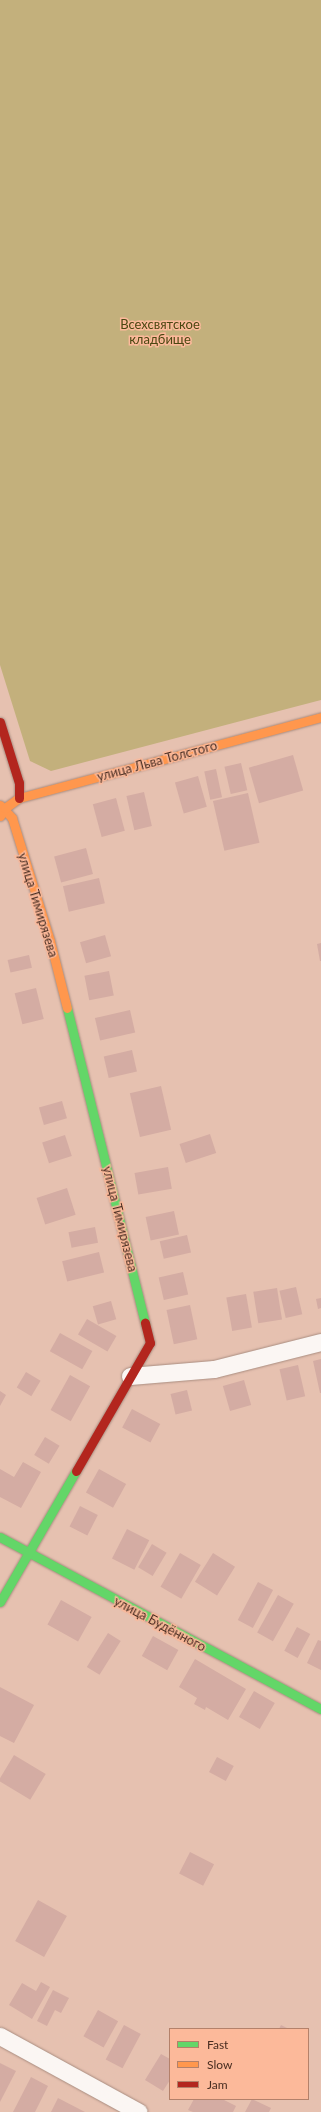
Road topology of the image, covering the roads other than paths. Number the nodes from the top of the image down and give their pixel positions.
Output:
1 (321, 717) edge
2 (0, 722) edge
3 (19, 798) junction
4 (2, 810) edge
5 (321, 1342) edge
6 (130, 1376) junction
7 (0, 1537) edge
8 (27, 1554) junction
9 (0, 1602) edge
10 (321, 1709) edge
11 (0, 2036) edge
12 (138, 2112) edge

1 - 3 street, улица Льва Толстого
2 - 3 street
3 - 4 street, улица Льва Толстого
4 - 6 street, улица Тимирязева
5 - 6 street
6 - 8 street, улица Тимирязева
7 - 8 street, улица Будённого
8 - 9 street, улица Тимирязева
8 - 10 street, улица Будённого
11 - 12 street

